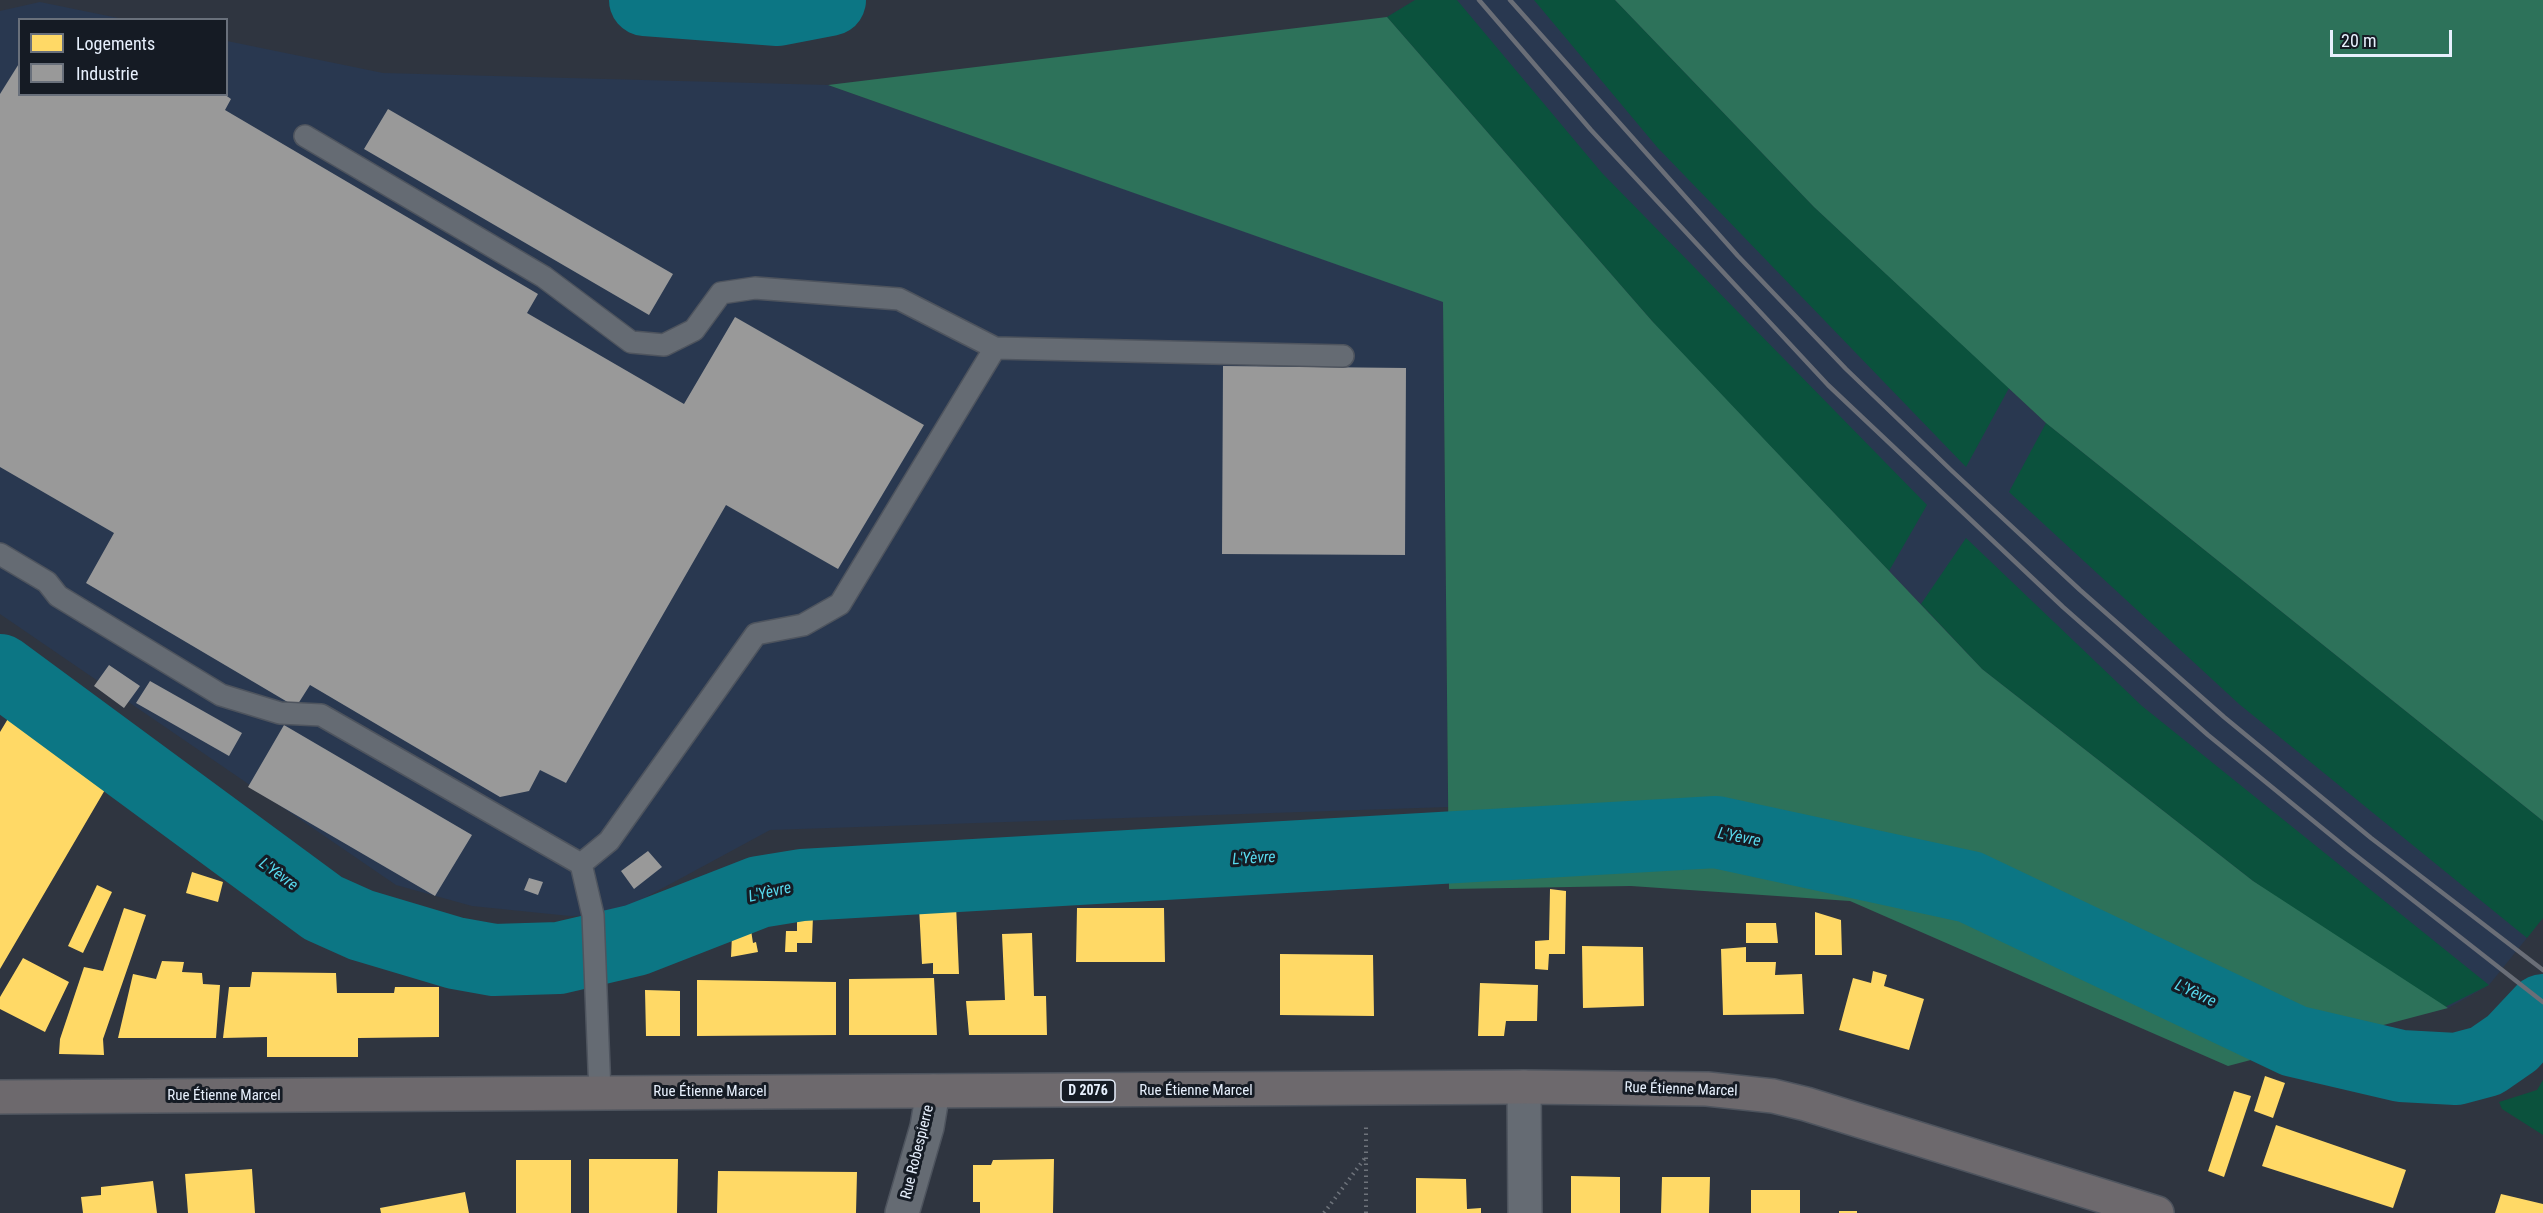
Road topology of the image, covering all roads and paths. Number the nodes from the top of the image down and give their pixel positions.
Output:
1 (305, 136) dead end
2 (995, 348) junction
3 (1343, 356) dead end
4 (0, 554) edge
5 (581, 864) junction
6 (1524, 1087) junction
7 (1366, 1089) junction
8 (933, 1091) junction
9 (600, 1093) junction
10 (0, 1097) edge
11 (1366, 1158) junction
12 (902, 1213) edge
13 (1324, 1213) edge
14 (1365, 1213) edge
15 (1525, 1213) edge
16 (2157, 1213) edge

1 - 2 lane
2 - 3 lane
2 - 5 lane
4 - 5 lane
5 - 9 lane
6 - 7 main road, Rue Étienne Marcel / D 2076
6 - 15 street
6 - 16 main road, Rue Étienne Marcel / D 2076
7 - 8 main road, Rue Étienne Marcel / D 2076
7 - 11 path
8 - 9 main road, Rue Étienne Marcel / D 2076
8 - 12 street, Rue Robespierre
9 - 10 main road, Rue Étienne Marcel / D 2076
11 - 13 path
11 - 14 path

